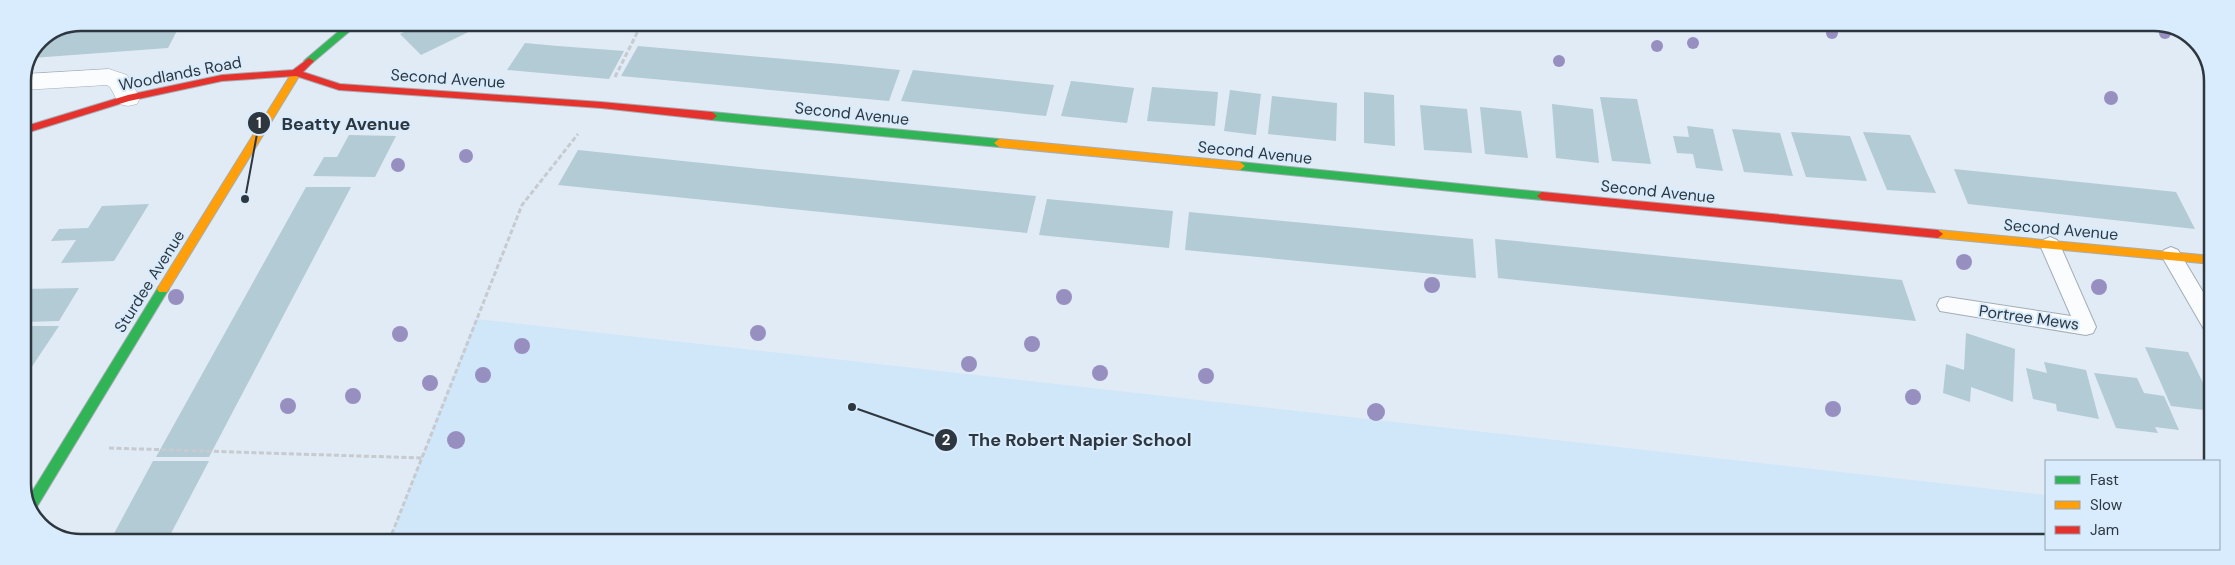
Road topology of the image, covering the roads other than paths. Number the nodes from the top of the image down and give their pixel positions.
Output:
1 (345, 31) edge
2 (296, 73) junction
3 (31, 81) edge
4 (128, 98) junction
5 (31, 128) edge
6 (2050, 245) junction
7 (2171, 255) junction
8 (2204, 259) edge
9 (1947, 305) dead end
10 (2204, 311) edge
11 (34, 500) edge

1 - 2 street
2 - 4 street, Woodlands Road
2 - 6 street, Second Avenue
2 - 11 street, Sturdee Avenue
3 - 4 street
4 - 5 street, Woodlands Road
6 - 7 street, Second Avenue
6 - 9 lane, Portree Mews
7 - 8 street, Second Avenue
7 - 10 lane

